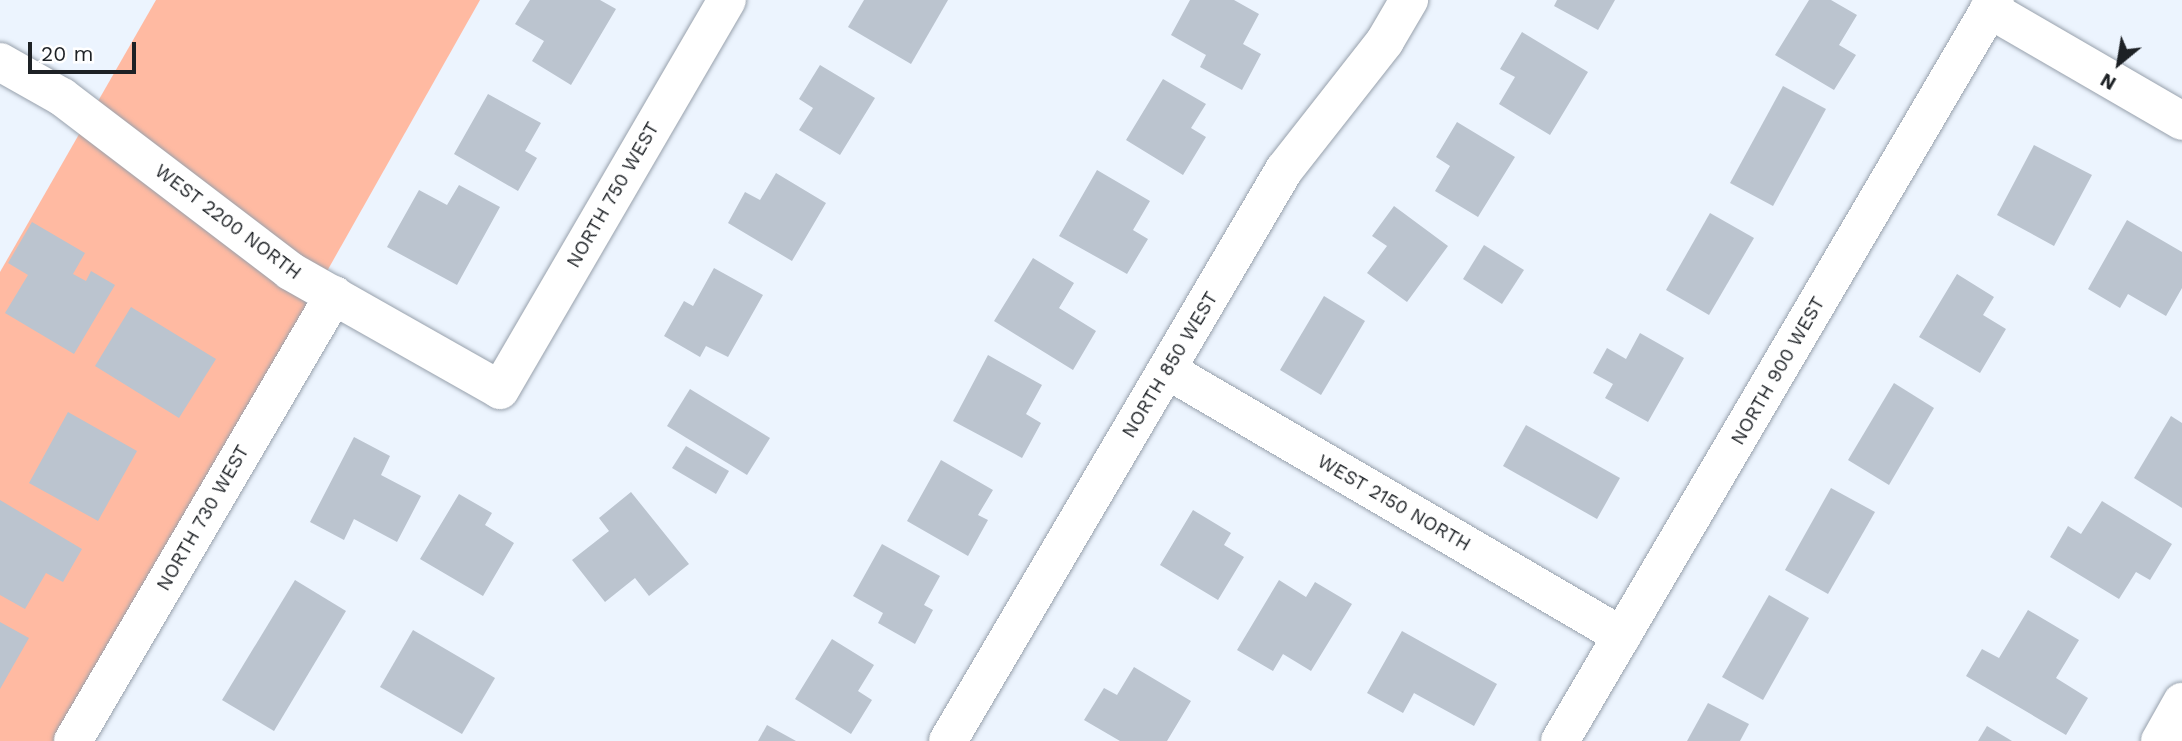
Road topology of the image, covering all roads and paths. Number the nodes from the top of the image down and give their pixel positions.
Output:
1 (727, 0) edge
2 (1409, 0) edge
3 (1992, 5) edge
4 (0, 62) edge
5 (2182, 121) edge
6 (334, 295) junction
7 (1167, 370) junction
8 (500, 390) joint
9 (1622, 636) junction
10 (2182, 702) edge
11 (73, 741) edge
12 (948, 741) edge
13 (1560, 741) edge
14 (2160, 741) edge

1 - 8 street, NORTH 750 WEST
2 - 7 street, NORTH 850 WEST
3 - 5 street
3 - 9 street, NORTH 900 WEST
4 - 6 street, WEST 2200 NORTH
6 - 8 street, WEST 2200 NORTH
6 - 11 street, NORTH 730 WEST
7 - 9 street, WEST 2150 NORTH
7 - 12 street, NORTH 850 WEST
9 - 13 street, NORTH 900 WEST
10 - 14 street

